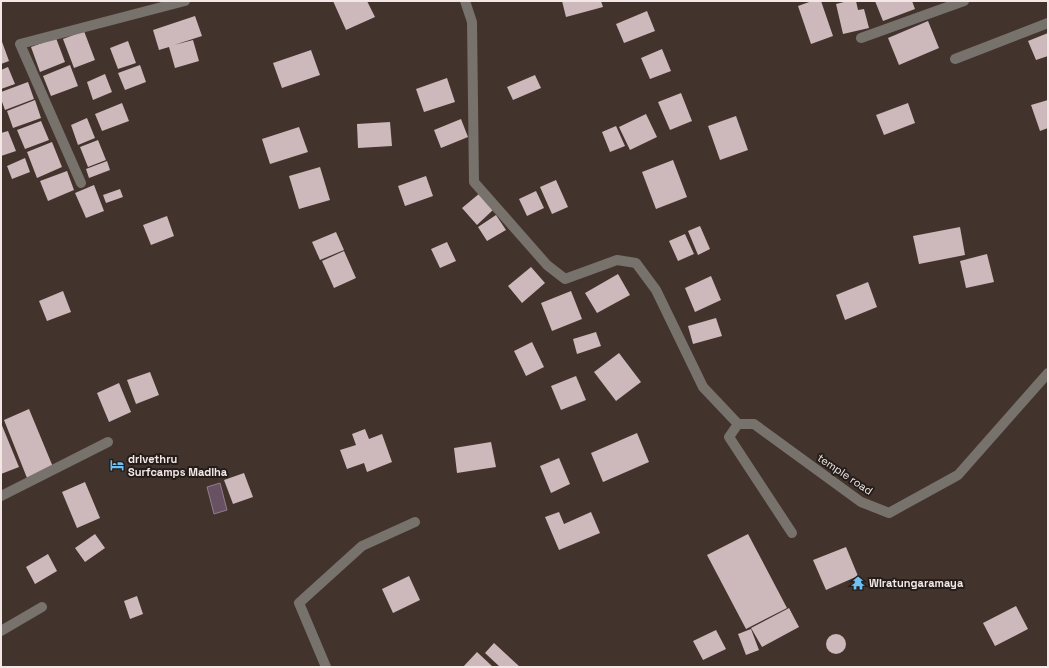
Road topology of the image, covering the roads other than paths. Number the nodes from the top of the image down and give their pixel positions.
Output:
1 (185, 1) edge
2 (465, 1) edge
3 (964, 1) edge
4 (1048, 24) edge
5 (861, 38) dead end
6 (955, 60) dead end
7 (81, 183) dead end
8 (1048, 373) edge
9 (738, 424) junction
10 (108, 442) dead end
11 (1, 496) edge
12 (415, 522) dead end
13 (792, 533) dead end
14 (42, 607) dead end
15 (1, 631) edge
16 (326, 667) edge

1 - 7 street
2 - 9 street
3 - 5 street
4 - 6 street
8 - 9 street, temple road
9 - 13 street
10 - 11 street
12 - 16 street
14 - 15 street

